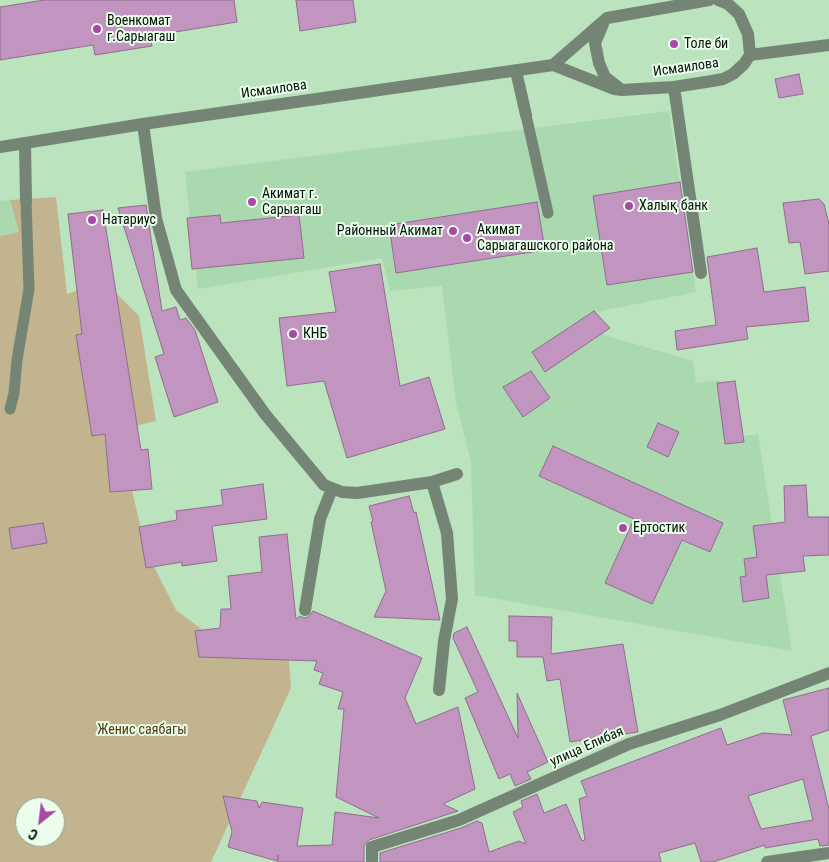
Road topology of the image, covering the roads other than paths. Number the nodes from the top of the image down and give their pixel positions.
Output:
1 (710, 0) edge
2 (718, 0) edge
3 (607, 18) junction
4 (829, 45) edge
5 (750, 55) junction
6 (553, 65) junction
7 (516, 71) junction
8 (674, 87) junction
9 (622, 90) junction
10 (526, 115) joint
11 (143, 124) junction
12 (25, 143) junction
13 (0, 147) edge
14 (26, 201) joint
15 (548, 213) dead end
16 (701, 273) dead end
17 (10, 409) dead end
18 (457, 474) dead end
19 (432, 482) junction
20 (332, 490) junction
21 (305, 610) dead end
22 (829, 672) edge
23 (439, 690) dead end
24 (829, 853) edge
25 (372, 862) edge
26 (767, 862) edge

1 - 3 street
2 - 5 street
3 - 6 street
3 - 9 street
4 - 5 street
5 - 8 street, Исмаилова
6 - 7 street, Исмаилова
6 - 9 street, Исмаилова
7 - 10 street
7 - 11 street, Исмаилова
8 - 9 street, Исмаилова
8 - 16 street
10 - 15 lane
11 - 12 street, Исмаилова
11 - 20 street
12 - 13 street, Исмаилова
12 - 14 street
14 - 17 lane
18 - 19 street
19 - 20 street
19 - 23 street
20 - 21 street
22 - 25 street, улица Елибая
24 - 26 street

